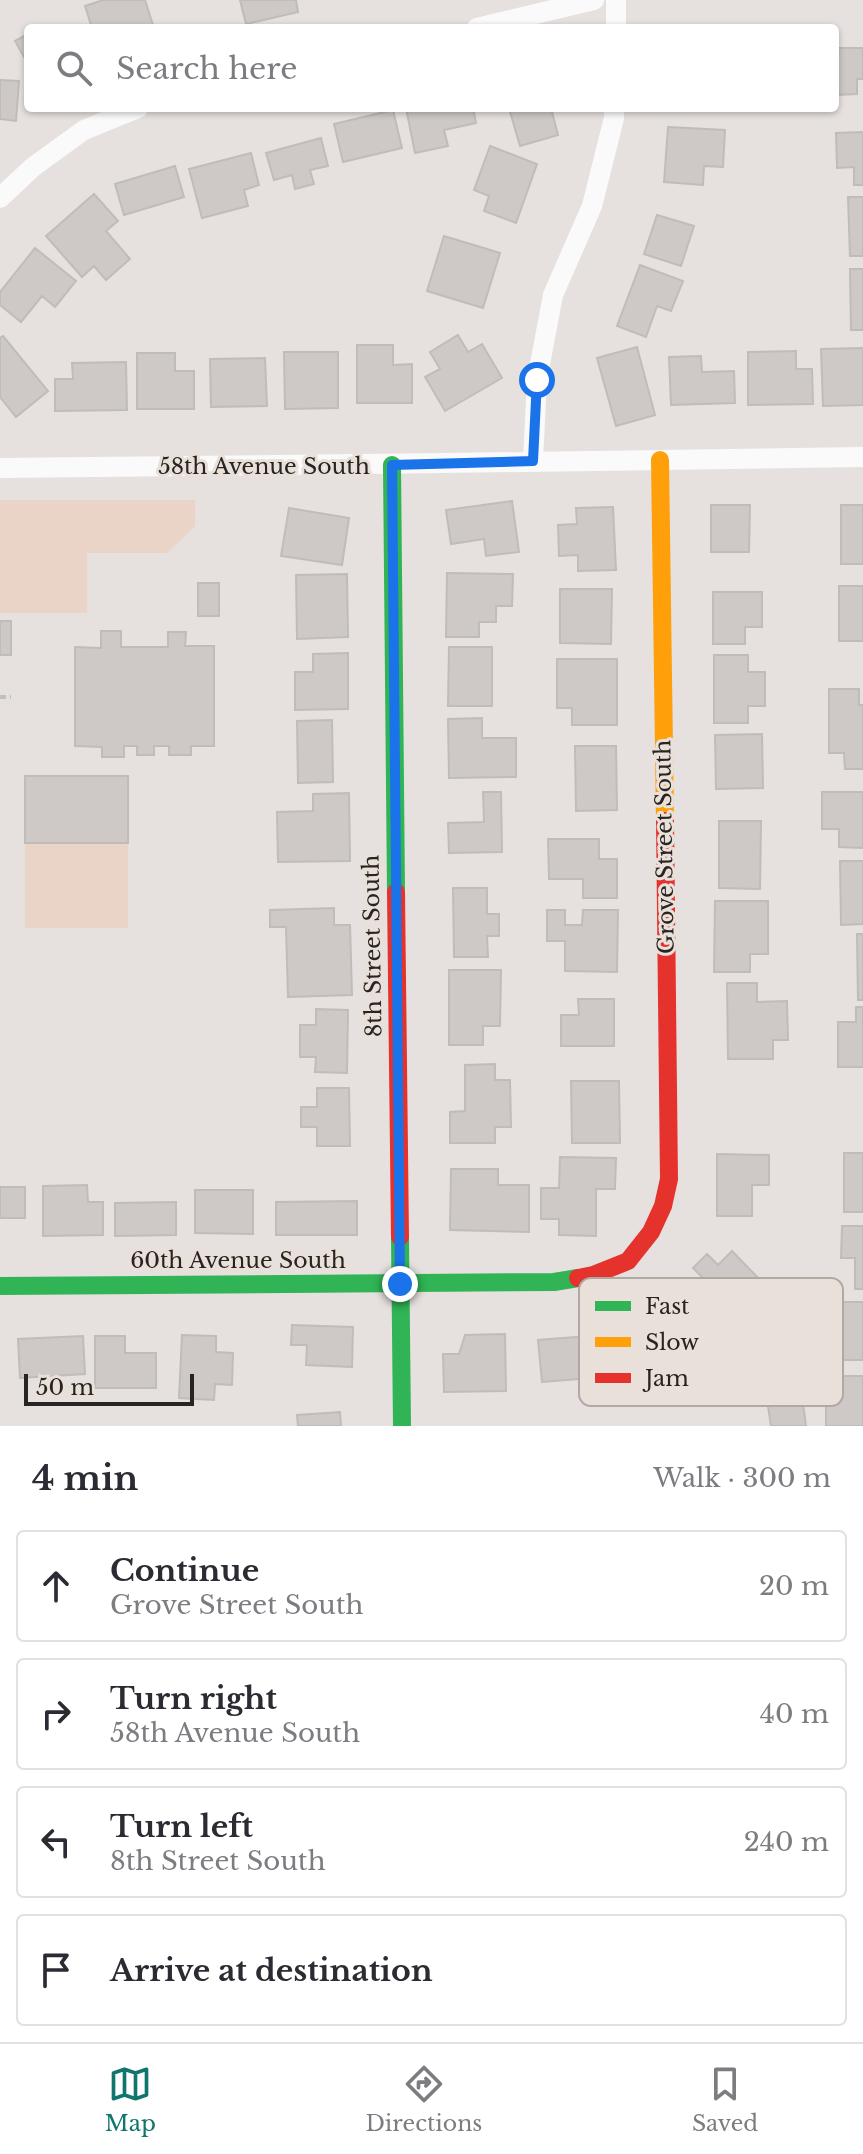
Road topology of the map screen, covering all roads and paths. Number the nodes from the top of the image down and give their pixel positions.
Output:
1 (594, 0) edge
2 (616, 0) edge
3 (494, 24) edge
4 (616, 24) edge
5 (128, 112) edge
6 (614, 112) edge
7 (0, 198) edge
8 (863, 457) edge
9 (660, 460) junction
10 (533, 461) junction
11 (392, 465) junction
12 (0, 468) edge
13 (0, 697) edge
14 (11, 697) dead end
15 (651, 1232) joint
16 (400, 1284) junction
17 (0, 1286) edge
18 (402, 1426) edge

1 - 3 street
2 - 4 street
5 - 7 street
6 - 10 street
8 - 9 street, 58th Avenue South
9 - 10 street, 58th Avenue South
9 - 15 street, Grove Street South
10 - 11 street, 58th Avenue South
11 - 12 street, 58th Avenue South
11 - 16 street, 8th Street South
13 - 14 path
15 - 16 street, 60th Avenue South
16 - 17 street, 60th Avenue South
16 - 18 street, 8th Street South

